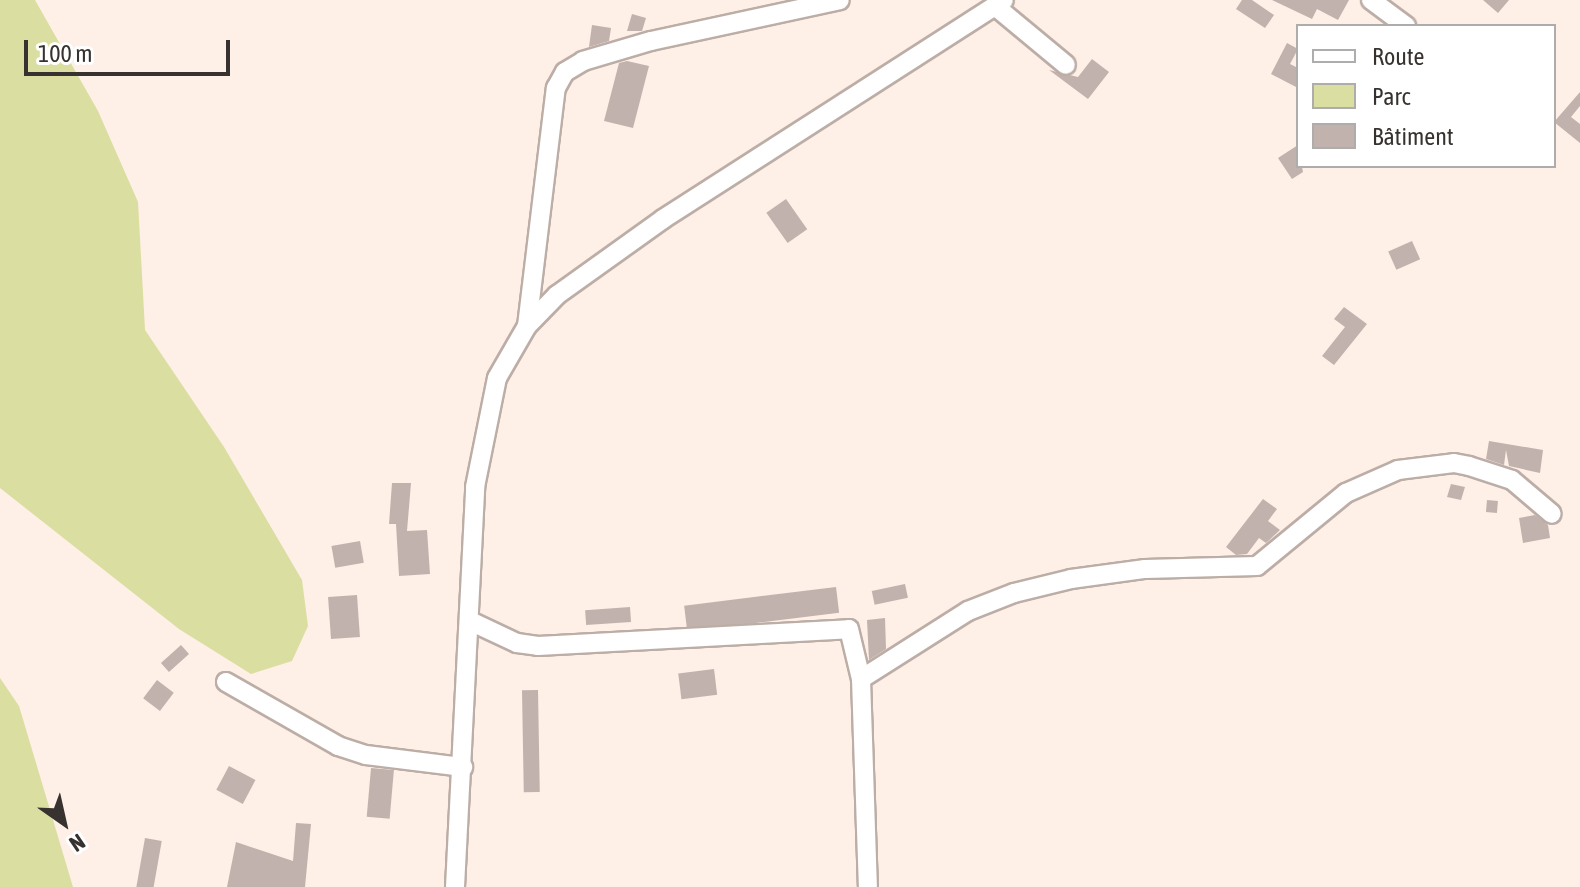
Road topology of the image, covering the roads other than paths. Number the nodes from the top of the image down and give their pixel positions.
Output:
1 (840, 0) edge
2 (1371, 0) edge
3 (1000, 3) edge
4 (1403, 24) edge
5 (1066, 65) dead end
6 (527, 326) junction
7 (1552, 514) dead end
8 (470, 621) junction
9 (861, 679) junction
10 (226, 682) dead end
11 (463, 767) junction
12 (455, 887) edge
13 (868, 887) edge

1 - 6 street
2 - 4 street
3 - 5 street
3 - 6 street
6 - 8 street
7 - 9 street
8 - 9 street
8 - 11 street
9 - 13 street
10 - 11 street
11 - 12 street

